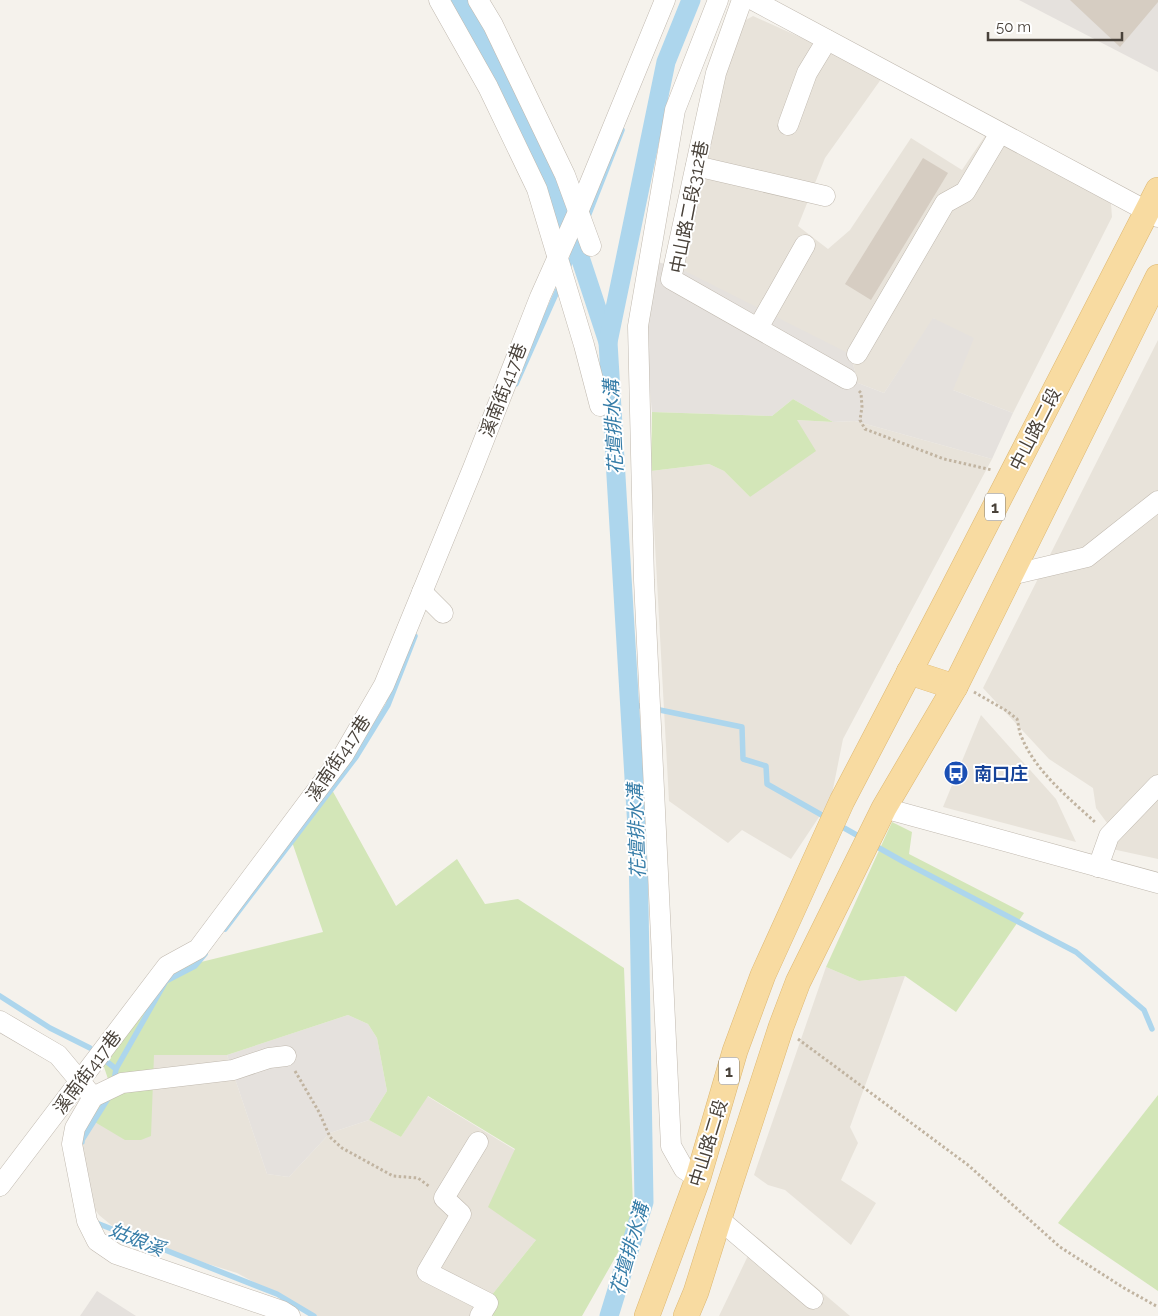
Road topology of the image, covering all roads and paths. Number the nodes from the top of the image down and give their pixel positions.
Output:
1 (439, 0) edge
2 (478, 0) edge
3 (665, 0) edge
4 (718, 0) edge
5 (742, 0) edge
6 (753, 0) edge
7 (827, 40) junction
8 (788, 125) dead end
9 (1000, 133) junction
10 (696, 166) junction
11 (824, 196) dead end
12 (1154, 207) edge
13 (578, 212) junction
14 (805, 245) dead end
15 (591, 246) dead end
16 (558, 257) junction
17 (1158, 277) edge
18 (758, 328) junction
19 (857, 354) dead end
20 (847, 379) joint
21 (600, 406) dead end
22 (1012, 474) junction
23 (1158, 500) edge
24 (1011, 575) junction
25 (422, 592) junction
26 (443, 613) dead end
27 (909, 672) junction
28 (955, 687) junction
29 (1158, 784) edge
30 (881, 815) junction
31 (1109, 836) junction
32 (1098, 867) junction
33 (1158, 883) edge
34 (0, 1021) edge
35 (781, 1027) junction
36 (286, 1056) joint
37 (79, 1081) junction
38 (93, 1097) junction
39 (478, 1142) dead end
40 (698, 1178) junction
41 (0, 1186) edge
42 (444, 1198) junction
43 (719, 1219) junction
44 (813, 1299) dead end
45 (1158, 1307) edge
46 (290, 1316) edge
47 (480, 1316) edge
48 (647, 1316) edge
49 (686, 1316) edge

1 - 16 street
2 - 13 street
3 - 13 street, 溪南街417巷
4 - 40 street
5 - 10 street, 中山路二段312巷
6 - 7 street
7 - 8 street
7 - 9 street
9 - 12 street
9 - 19 street
10 - 11 street
10 - 18 street, 中山路二段312巷
12 - 22 main road, 中山路二段 / 1
13 - 15 street
13 - 16 street, 溪南街417巷
14 - 18 street
16 - 21 street
16 - 25 street, 溪南街417巷
17 - 24 main road, 1
18 - 20 street, 中山路二段312巷
20 - 22 path
22 - 27 main road, 中山路二段 / 1
23 - 24 street
24 - 28 main road, 1
25 - 26 street
25 - 37 street, 溪南街417巷
27 - 28 main road
27 - 40 main road, 中山路二段 / 1
28 - 30 main road, 1
28 - 31 path
29 - 31 street
30 - 32 street
30 - 35 main road, 中山路二段 / 1
31 - 32 street
32 - 33 street
34 - 37 street
35 - 43 main road, 中山路二段 / 1
35 - 45 path
36 - 38 street
36 - 42 path
37 - 38 street
37 - 41 street, 溪南街417巷
38 - 46 street
39 - 42 street
40 - 48 main road, 中山路二段 / 1
42 - 47 street
43 - 44 street
43 - 49 main road, 中山路二段 / 1

